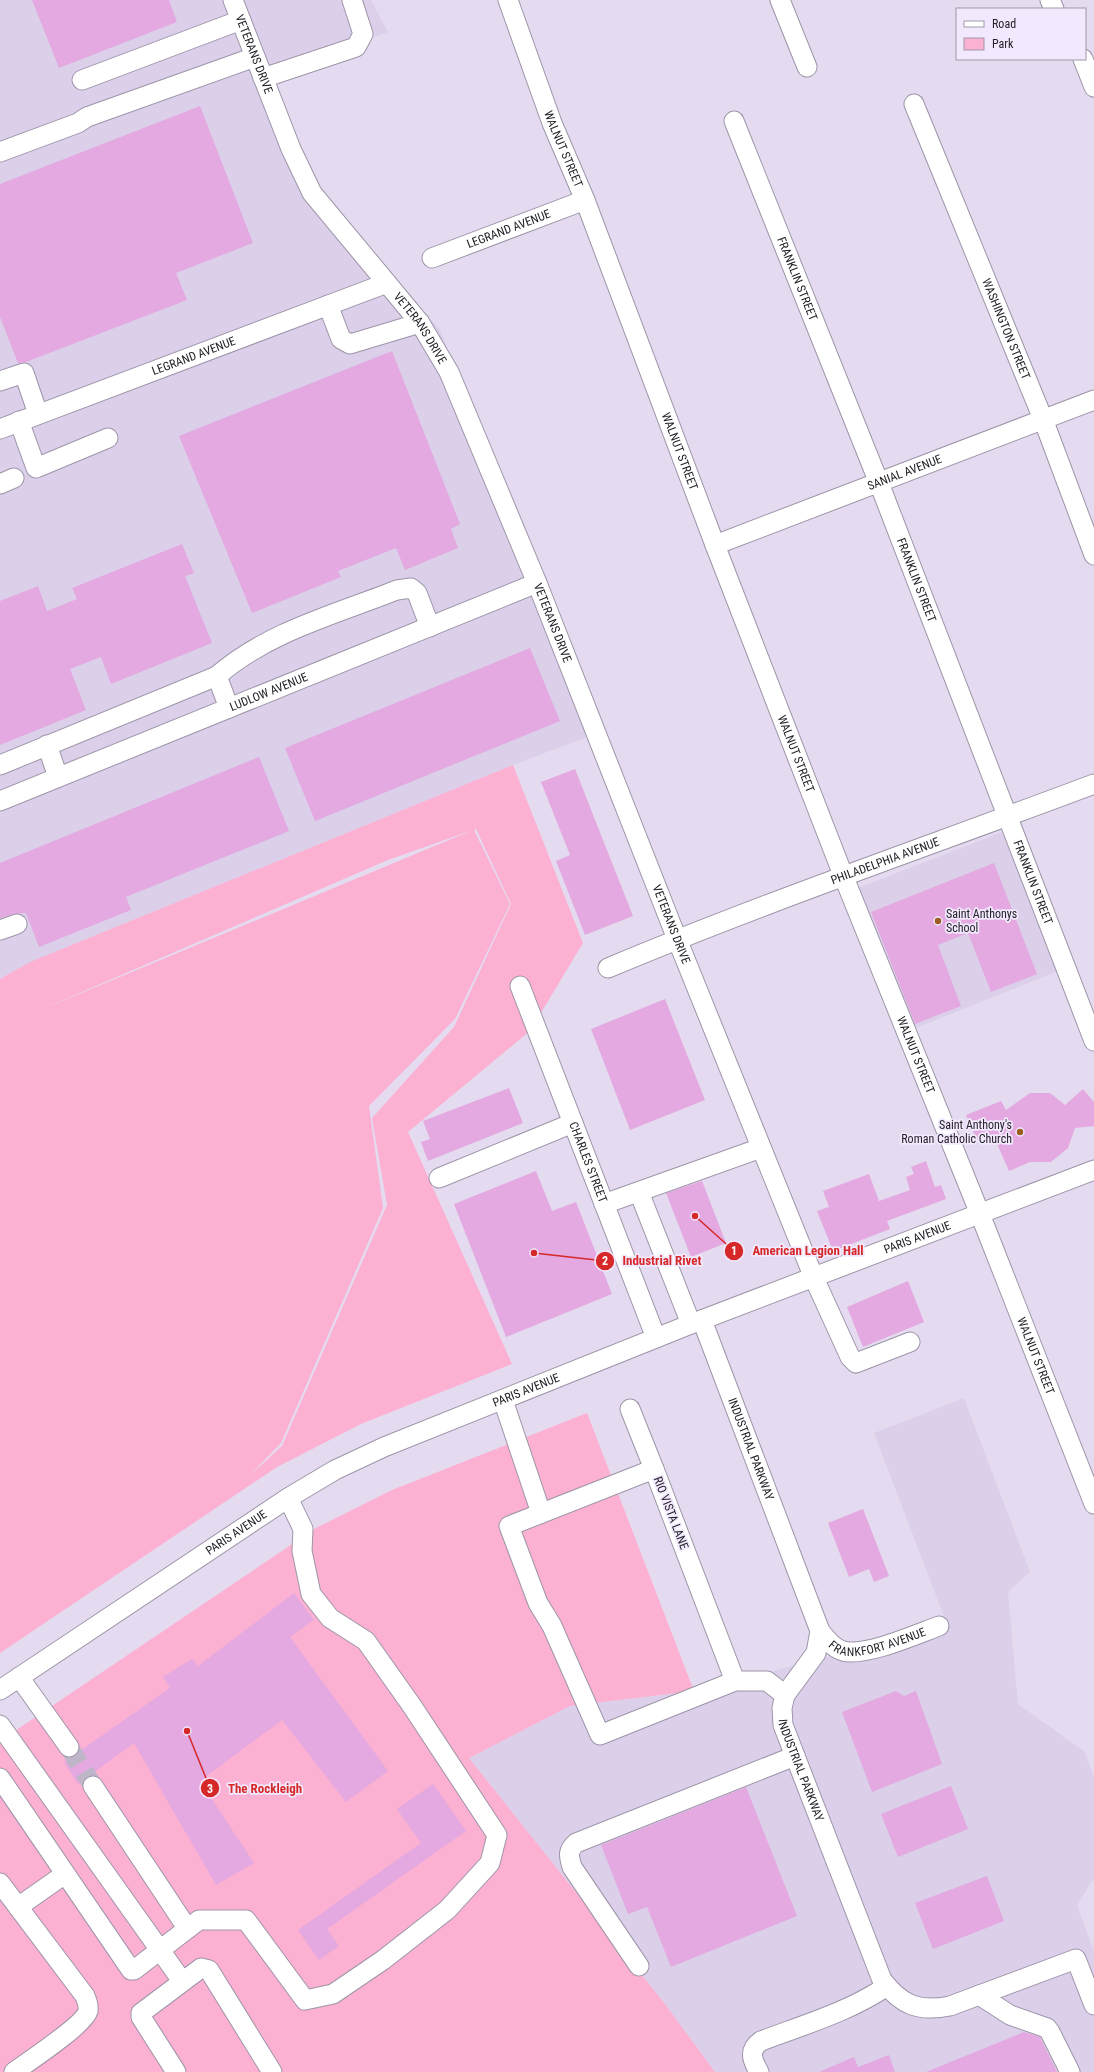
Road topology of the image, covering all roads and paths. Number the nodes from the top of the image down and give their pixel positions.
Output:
1 (233, 0) edge
2 (352, 0) edge
3 (508, 0) edge
4 (780, 0) edge
5 (241, 20) junction
6 (255, 57) junction
7 (1083, 60) edge
8 (807, 68) dead end
9 (263, 78) junction
10 (82, 80) dead end
11 (1094, 87) edge
12 (914, 104) dead end
13 (734, 121) dead end
14 (0, 152) edge
15 (585, 200) junction
16 (432, 258) dead end
17 (387, 283) junction
18 (328, 305) junction
19 (420, 323) junction
20 (0, 381) edge
21 (1094, 400) edge
22 (38, 414) junction
23 (1043, 419) junction
24 (19, 421) junction
25 (0, 428) edge
26 (108, 438) dead end
27 (879, 483) junction
28 (715, 545) junction
29 (1094, 555) edge
30 (537, 583) junction
31 (430, 627) junction
32 (217, 676) junction
33 (229, 708) junction
34 (47, 745) junction
35 (0, 765) edge
36 (58, 777) junction
37 (1094, 784) edge
38 (0, 801) edge
39 (1007, 817) junction
40 (843, 876) junction
41 (677, 939) junction
42 (608, 968) dead end
43 (520, 986) dead end
44 (1094, 1041) edge
45 (573, 1122) junction
46 (761, 1148) junction
47 (1094, 1170) edge
48 (439, 1178) dead end
49 (639, 1192) junction
50 (604, 1204) junction
51 (980, 1214) junction
52 (814, 1278) junction
53 (696, 1322) junction
54 (656, 1338) junction
55 (910, 1342) dead end
56 (503, 1400) junction
57 (630, 1409) dead end
58 (654, 1469) junction
59 (288, 1498) junction
60 (1094, 1504) edge
61 (541, 1513) junction
62 (939, 1626) dead end
63 (820, 1631) junction
64 (24, 1674) junction
65 (735, 1681) junction
66 (0, 1690) edge
67 (785, 1696) junction
68 (0, 1725) edge
69 (70, 1747) tunnel mouth
70 (795, 1756) junction
71 (30, 1768) junction
72 (3, 1782) edge
73 (93, 1786) tunnel mouth
74 (65, 1874) junction
75 (0, 1883) edge
76 (18, 1907) junction
77 (188, 1928) junction
78 (159, 1950) junction
79 (1083, 1964) edge
80 (639, 1966) dead end
81 (182, 1981) junction
82 (887, 1986) junction
83 (979, 1995) junction
84 (1094, 2005) edge
85 (14, 2072) edge
86 (176, 2072) edge
87 (272, 2072) edge
88 (758, 2072) edge
89 (1070, 2072) edge

1 - 5 street, VETERANS DRIVE
2 - 9 street
3 - 15 street, WALNUT STREET
4 - 8 street
5 - 6 street, VETERANS DRIVE
5 - 10 street
6 - 9 street, VETERANS DRIVE
6 - 14 street
7 - 11 street
9 - 17 street, VETERANS DRIVE
12 - 23 street, WASHINGTON STREET
13 - 27 street, FRANKLIN STREET
15 - 16 street, LEGRAND AVENUE
15 - 28 street, WALNUT STREET
17 - 18 street, LEGRAND AVENUE
17 - 19 street, VETERANS DRIVE
18 - 19 street
18 - 22 street, LEGRAND AVENUE
19 - 30 street, VETERANS DRIVE
20 - 22 street
21 - 23 street, SANIAL AVENUE
22 - 24 street, LEGRAND AVENUE
23 - 27 street, SANIAL AVENUE
23 - 29 street, WASHINGTON STREET
24 - 25 street, LEGRAND AVENUE
24 - 26 street
27 - 28 street, SANIAL AVENUE
27 - 39 street, FRANKLIN STREET
28 - 40 street, WALNUT STREET
30 - 31 street, LUDLOW AVENUE
30 - 41 street, VETERANS DRIVE
31 - 32 street
31 - 33 street, LUDLOW AVENUE
32 - 33 street
32 - 34 street
33 - 36 street, LUDLOW AVENUE
34 - 35 street
34 - 36 street
36 - 38 street, LUDLOW AVENUE
37 - 39 street, PHILADELPHIA AVENUE
39 - 40 street, PHILADELPHIA AVENUE
39 - 44 street, FRANKLIN STREET
40 - 41 street, PHILADELPHIA AVENUE
40 - 51 street, WALNUT STREET
41 - 42 street, PHILADELPHIA AVENUE
41 - 46 street, VETERANS DRIVE
43 - 45 street, CHARLES STREET
45 - 48 street
45 - 50 street, CHARLES STREET
46 - 49 street
46 - 52 street, VETERANS DRIVE
47 - 51 street, PARIS AVENUE
49 - 50 street
49 - 53 street, INDUSTRIAL PARKWAY
50 - 54 street, CHARLES STREET
51 - 52 street, PARIS AVENUE
51 - 60 street, WALNUT STREET
52 - 53 street, PARIS AVENUE
52 - 55 street, VETERANS DRIVE
53 - 54 street, PARIS AVENUE
53 - 63 street, INDUSTRIAL PARKWAY
54 - 56 street, PARIS AVENUE
56 - 59 street, PARIS AVENUE
56 - 61 street
57 - 58 street
58 - 61 street, RIO VISTA LANE
58 - 65 street, RIO VISTA LANE
59 - 64 street, PARIS AVENUE
59 - 77 street
61 - 65 street, RIO VISTA LANE
62 - 63 street, FRANKFORT AVENUE
63 - 67 street, INDUSTRIAL PARKWAY
64 - 66 street, PARIS AVENUE
64 - 69 street
65 - 67 street
67 - 70 street, INDUSTRIAL PARKWAY
68 - 71 street
70 - 80 street
70 - 82 street, INDUSTRIAL PARKWAY
71 - 72 street
71 - 78 street
72 - 74 street
73 - 77 street
74 - 76 street
74 - 78 street
75 - 76 street
76 - 85 street
77 - 78 street
78 - 81 street
79 - 83 street, INDUSTRIAL PARKWAY
79 - 84 street
81 - 86 street
81 - 87 street
82 - 83 street, INDUSTRIAL PARKWAY
82 - 88 street
83 - 89 street

